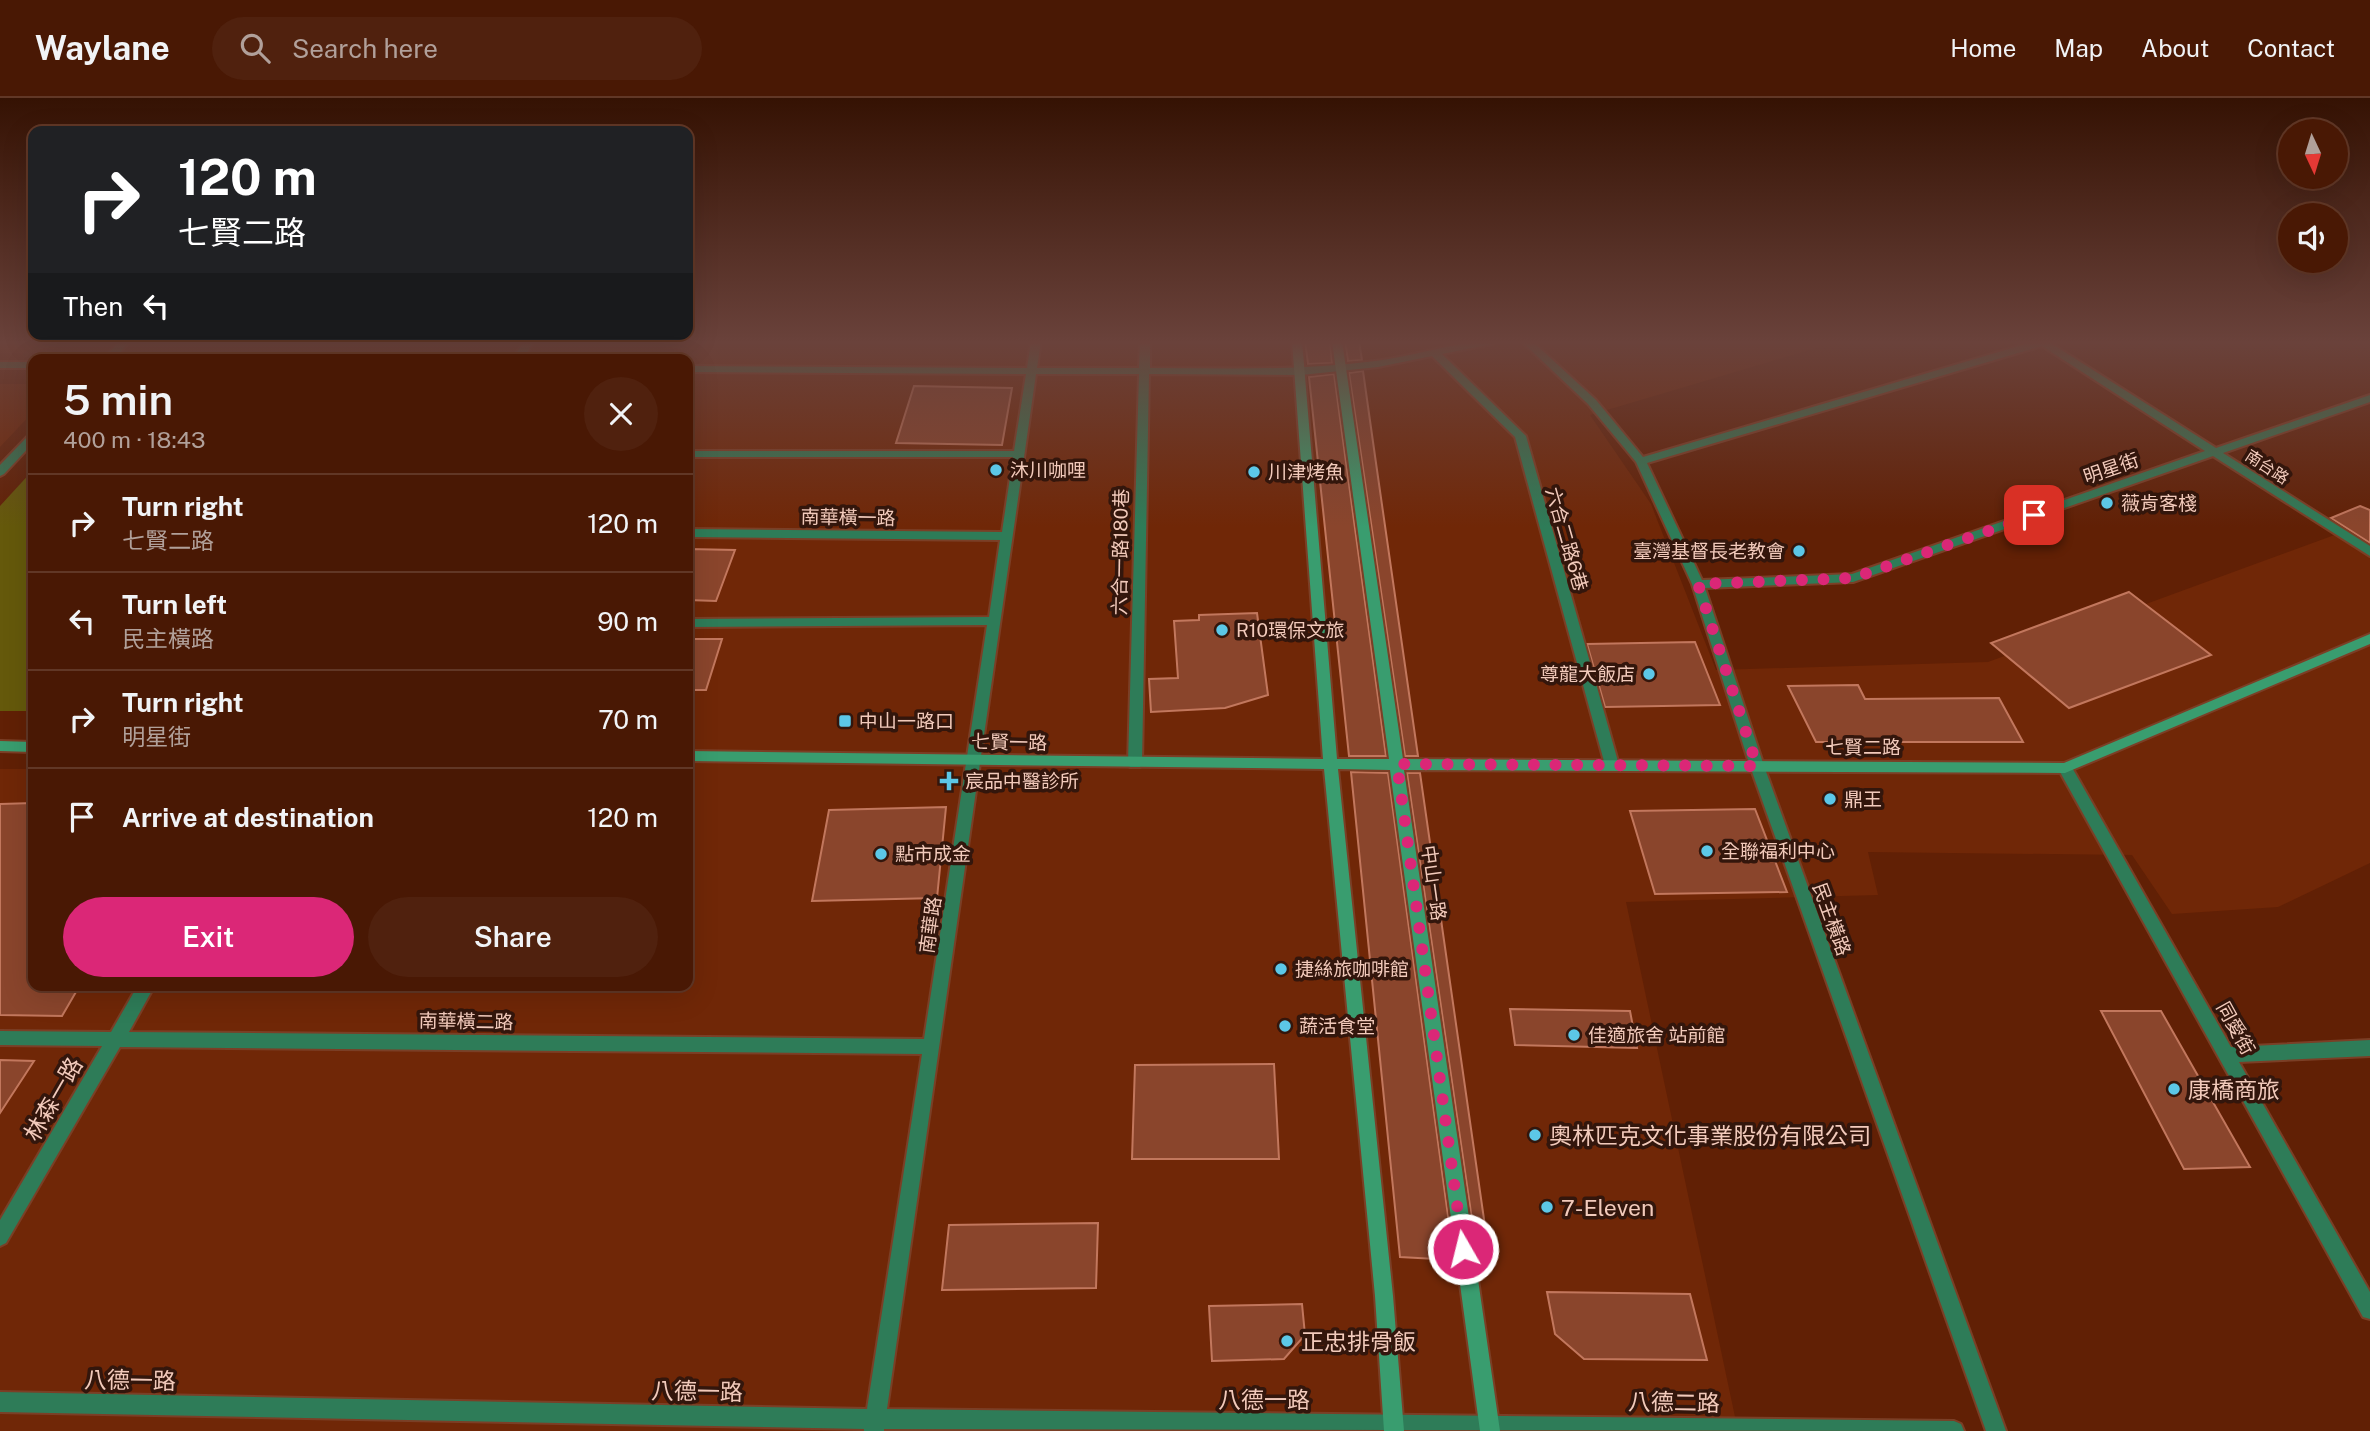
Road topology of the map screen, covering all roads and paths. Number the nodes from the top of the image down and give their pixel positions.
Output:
1 (1026, 403) edge
2 (1143, 403) edge
3 (1303, 403) edge
4 (1348, 403) edge
5 (1486, 403) edge
6 (1593, 403) edge
7 (1836, 403) edge
8 (2140, 403) edge
9 (2355, 403) edge
10 (28, 442) edge
11 (2214, 452) junction
12 (693, 454) edge
13 (1019, 454) junction
14 (1641, 461) junction
15 (0, 472) edge
16 (693, 533) edge
17 (1007, 536) junction
18 (2370, 552) edge
19 (1698, 584) junction
20 (995, 621) junction
21 (693, 623) edge
22 (2370, 639) edge
23 (0, 746) edge
24 (28, 747) edge
25 (693, 756) edge
26 (974, 761) junction
27 (1135, 763) junction
28 (1330, 764) junction
29 (1397, 764) junction
30 (1612, 765) junction
31 (1757, 766) junction
32 (2066, 768) junction
33 (144, 991) edge
34 (0, 1038) edge
35 (115, 1039) junction
36 (932, 1047) junction
37 (2370, 1048) edge
38 (2227, 1055) junction
39 (0, 1237) edge
40 (2370, 1310) edge
41 (0, 1402) edge
42 (875, 1425) edge
43 (1394, 1428) edge
44 (1489, 1429) edge
45 (1954, 1431) edge
46 (1996, 1431) edge

1 - 13 street, 南華路
2 - 27 street, 六合一路180巷
3 - 28 main road
4 - 29 main road, 中山一路
5 - 30 street, 六合二路6巷
6 - 14 street, 民主橫路
7 - 14 street
8 - 11 street, 南台路
9 - 11 street, 明星街
10 - 15 street
11 - 18 street, 南台路
11 - 19 street, 明星街
12 - 13 street
13 - 17 street, 南華路
14 - 19 street, 民主橫路
16 - 17 street, 南華橫一路
17 - 20 street, 南華路
19 - 31 street, 民主橫路
20 - 21 street
20 - 26 street, 南華路
22 - 32 main road, 七賢二路
23 - 24 main road
25 - 26 main road, 七賢一路
26 - 27 main road, 七賢一路
26 - 36 street, 南華路
27 - 28 main road, 七賢一路
28 - 29 main road, 七賢二路
28 - 43 main road
29 - 30 main road, 七賢二路
29 - 44 main road, 中山一路
30 - 31 main road, 七賢二路
31 - 32 main road, 七賢二路
31 - 46 street, 民主橫路
32 - 38 street, 同愛街
33 - 35 street, 林森一路
34 - 35 street, 南華橫二路
35 - 36 street, 南華橫二路
35 - 39 street, 林森一路
36 - 42 street, 南華路
37 - 38 street
38 - 40 street, 同愛街
41 - 42 street, 八德一路
42 - 43 street, 八德一路
43 - 44 street, 八德二路
44 - 45 street, 八德二路

